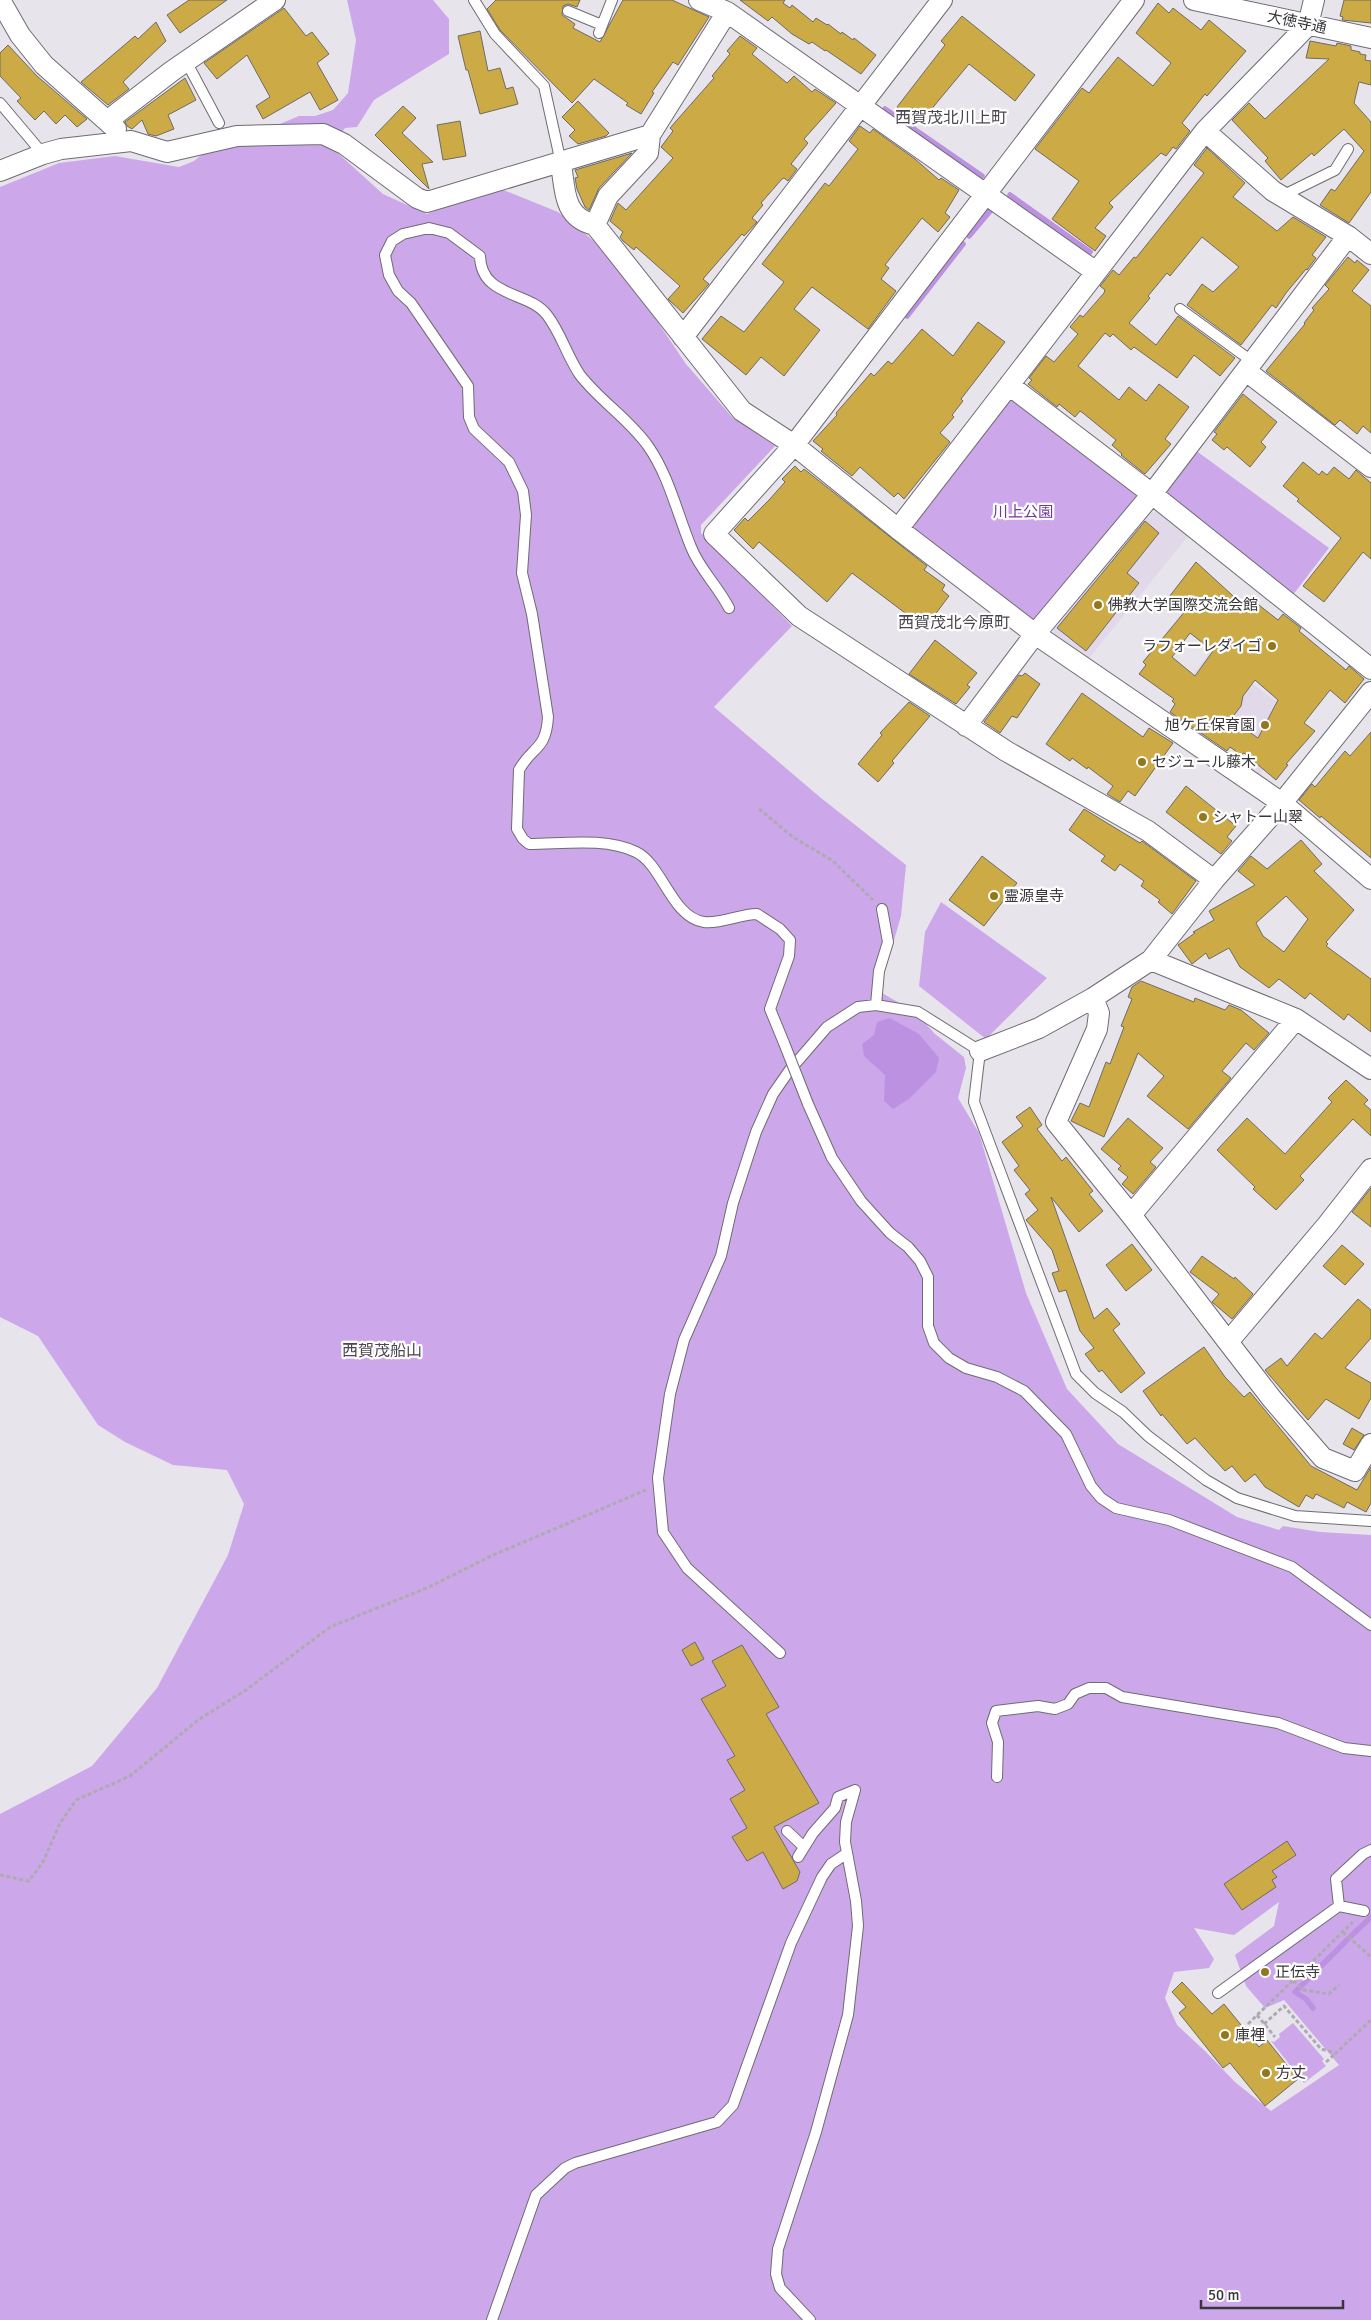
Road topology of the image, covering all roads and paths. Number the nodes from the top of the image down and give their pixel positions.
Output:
1 (0, 0) edge
2 (275, 0) edge
3 (474, 0) edge
4 (612, 0) edge
5 (699, 0) edge
6 (942, 0) edge
7 (1134, 0) edge
8 (1194, 0) edge
9 (1314, 0) edge
10 (568, 11) dead end
11 (728, 12) junction
12 (1308, 25) junction
13 (1371, 38) edge
14 (187, 63) junction
15 (0, 103) edge
16 (861, 106) junction
17 (107, 121) junction
18 (219, 123) dead end
19 (1205, 131) junction
20 (650, 135) junction
21 (131, 142) junction
22 (1348, 150) dead end
23 (43, 154) junction
24 (561, 162) junction
25 (0, 171) edge
26 (986, 194) junction
27 (1282, 196) junction
28 (595, 225) junction
29 (1348, 236) junction
30 (1371, 254) edge
31 (1096, 272) junction
32 (1180, 309) dead end
33 (683, 337) junction
34 (1250, 367) junction
35 (1009, 385) junction
36 (794, 445) junction
37 (1371, 467) edge
38 (1152, 494) junction
39 (898, 529) junction
40 (729, 608) dead end
41 (1035, 634) junction
42 (1371, 669) edge
43 (1371, 692) edge
44 (966, 726) junction
45 (1282, 803) junction
46 (759, 809) dead end
47 (1371, 879) edge
48 (1214, 880) junction
49 (882, 909) joint
50 (1151, 960) junction
51 (1093, 998) junction
52 (876, 1005) junction
53 (1296, 1019) junction
54 (980, 1052) junction
55 (1371, 1069) edge
56 (1371, 1168) edge
57 (1131, 1215) junction
58 (1228, 1342) junction
59 (1371, 1444) edge
60 (658, 1484) junction
61 (1371, 1521) edge
62 (1371, 1625) edge
63 (780, 1653) dead end
64 (1371, 1751) edge
65 (996, 1777) dead end
66 (788, 1831) dead end
67 (804, 1847) junction
68 (1371, 1850) edge
69 (846, 1854) junction
70 (798, 1857) dead end
71 (0, 1875) edge
72 (1339, 1906) junction
73 (1365, 1910) edge
74 (1343, 1932) junction
75 (1371, 1957) edge
76 (1293, 1980) junction
77 (1339, 1985) dead end
78 (1218, 1993) dead end
79 (1257, 2015) junction
80 (1371, 2020) edge
81 (1248, 2024) dead end
82 (1264, 2024) junction
83 (1275, 2037) dead end
84 (1336, 2053) junction
85 (1326, 2062) dead end
86 (492, 2320) edge
87 (810, 2320) edge

1 - 17 street
2 - 14 street
3 - 24 lane
4 - 10 lane
5 - 11 street
6 - 16 street
7 - 26 street
8 - 12 street, 大徳寺通
9 - 12 street
11 - 16 street
11 - 20 street
12 - 13 street, 大徳寺通
12 - 19 street
14 - 17 street
14 - 18 lane
15 - 23 lane
16 - 26 street
16 - 33 street
17 - 21 street
19 - 27 street
19 - 31 street
20 - 24 street
20 - 28 street
21 - 23 street
21 - 24 street
22 - 27 lane
23 - 25 street
24 - 28 street
26 - 31 street
26 - 36 street
27 - 29 street
28 - 33 street
29 - 30 street
29 - 34 street
31 - 35 street
32 - 34 lane
33 - 36 street
34 - 37 street
34 - 38 street
35 - 38 street
35 - 39 street
36 - 39 street
36 - 44 street
38 - 41 street
38 - 42 street
39 - 41 street
40 - 62 lane, bridge
41 - 44 street
41 - 45 street
43 - 45 street
44 - 48 street
45 - 47 street
45 - 48 street
46 - 49 path
48 - 50 street
49 - 52 lane
50 - 51 street
50 - 53 street
51 - 54 street
51 - 57 street
52 - 54 lane
52 - 60 lane
53 - 55 street
53 - 57 street
54 - 61 lane
56 - 58 street
57 - 58 street
58 - 59 street
60 - 63 lane
60 - 71 path
64 - 65 lane
66 - 67 lane
67 - 69 lane
67 - 70 lane
68 - 72 lane
69 - 86 lane
69 - 87 lane
72 - 73 lane
72 - 78 lane
73 - 74 path
74 - 75 path
74 - 76 path
76 - 77 path
76 - 79 path
79 - 81 path
79 - 82 path
80 - 84 path
82 - 83 path
82 - 84 path
84 - 85 path

